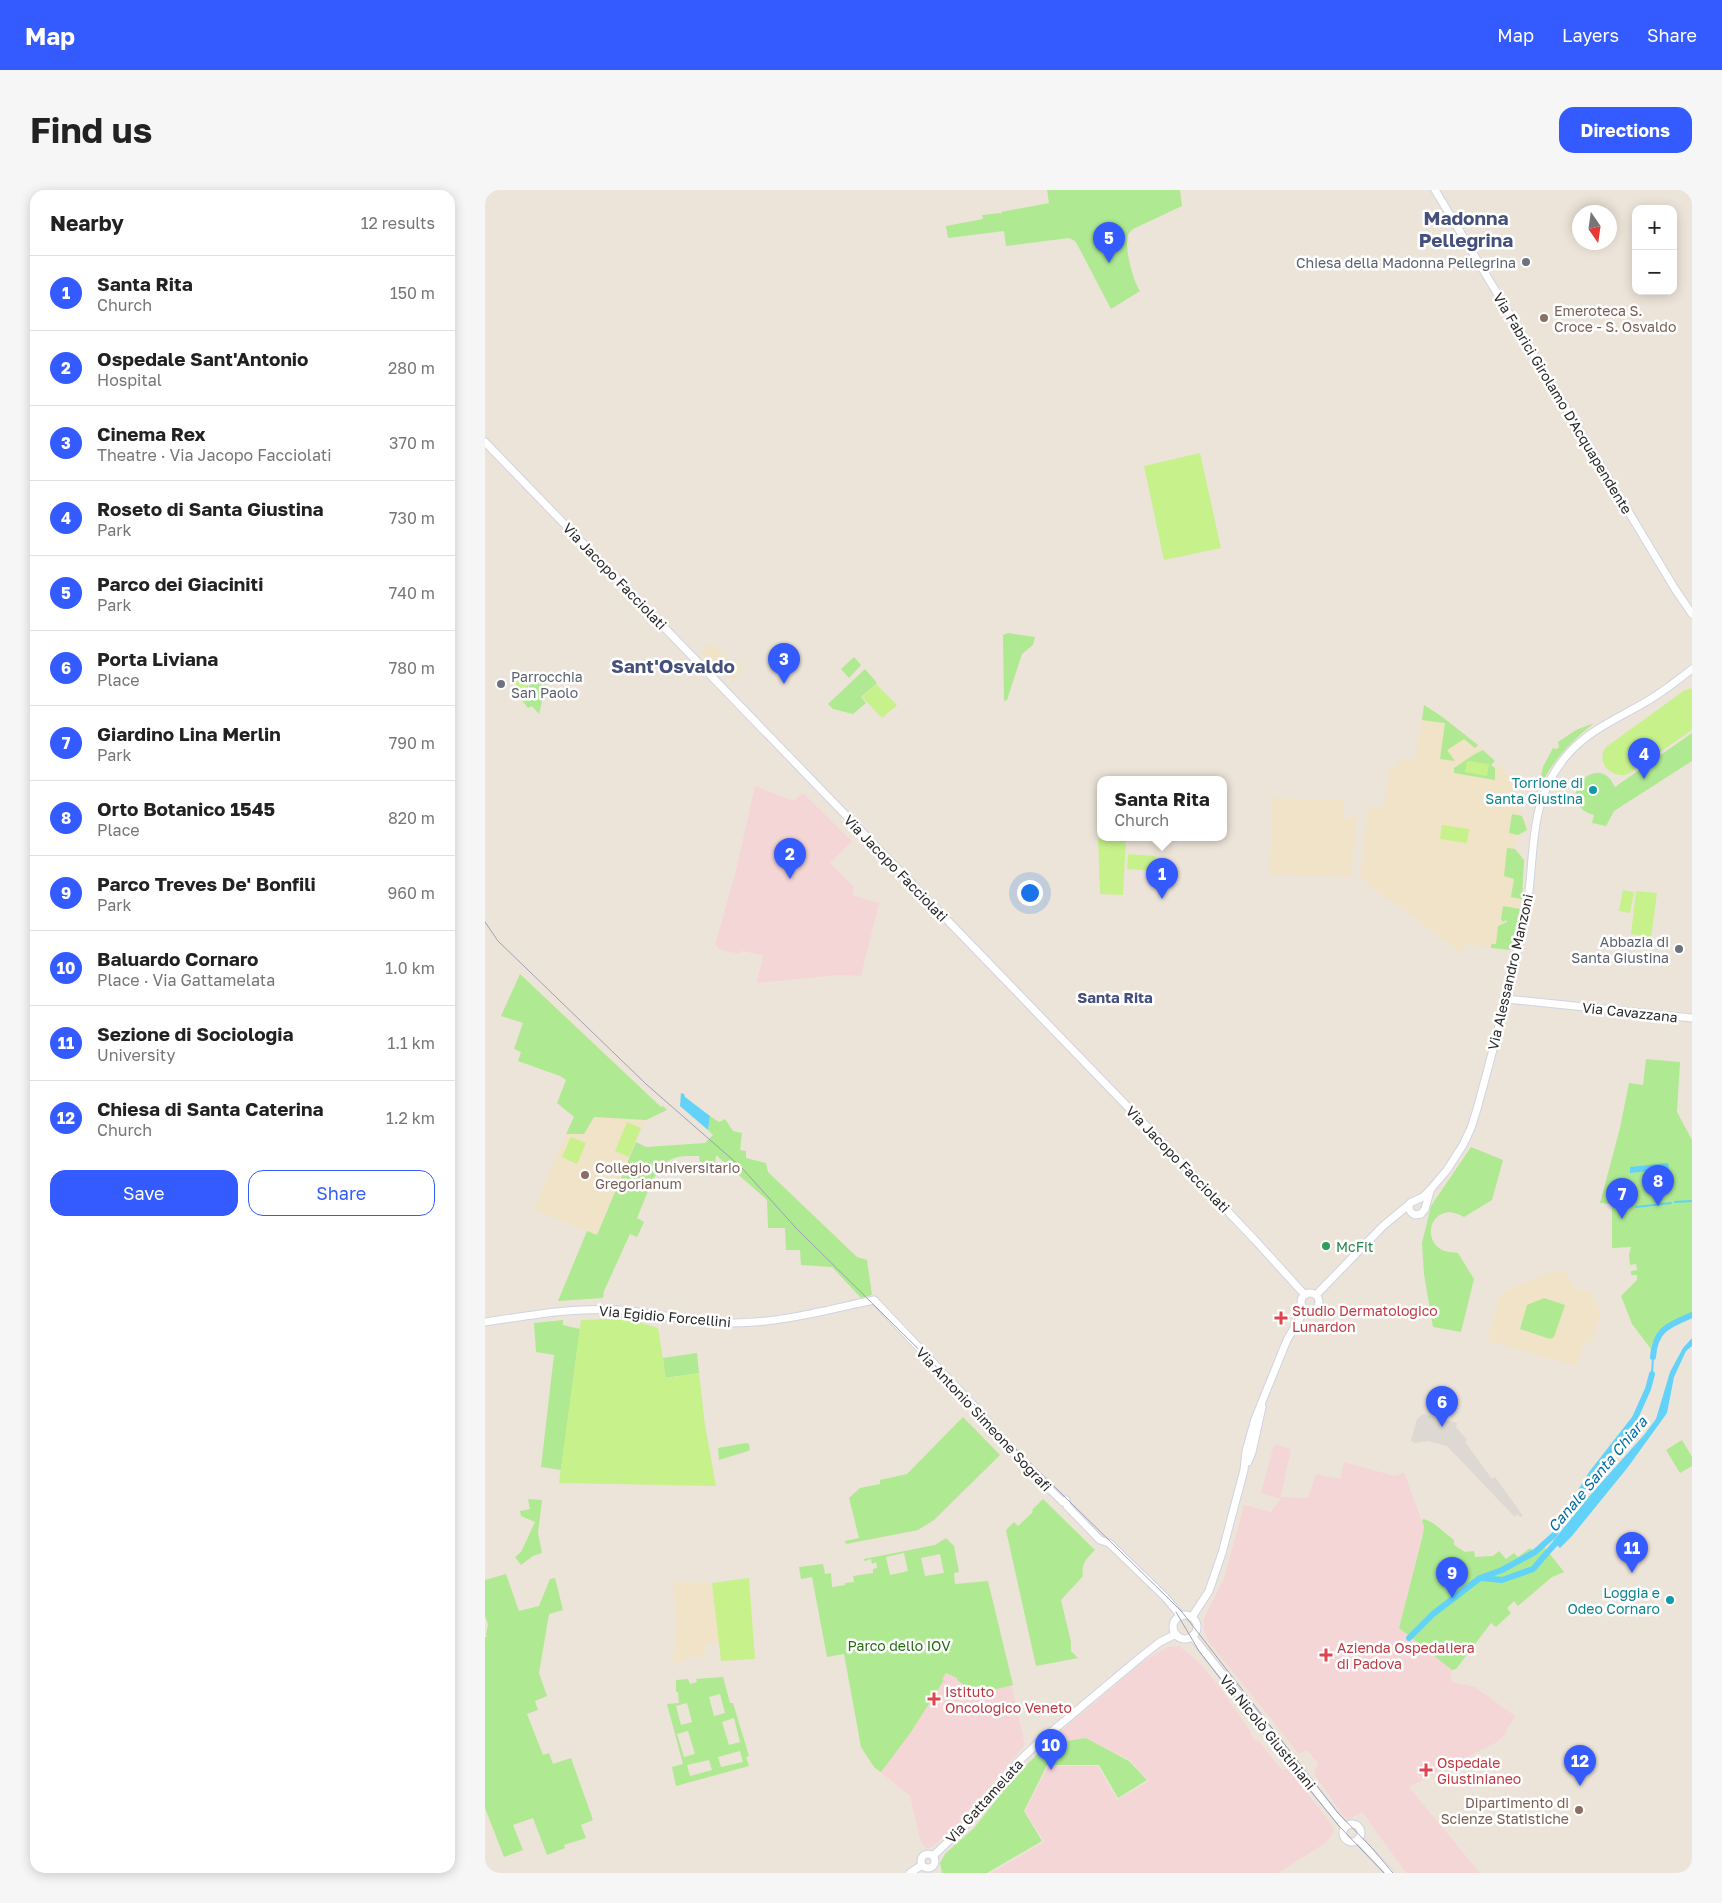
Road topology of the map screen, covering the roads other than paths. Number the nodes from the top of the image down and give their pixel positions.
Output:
1 (1435, 190) edge
2 (485, 442) edge
3 (1692, 614) edge
4 (1692, 669) edge
5 (1506, 999) junction
6 (1692, 1018) edge
7 (1433, 1186) junction
8 (1414, 1201) junction
9 (1425, 1208) junction
10 (1412, 1214) junction
11 (1397, 1215) junction
12 (1305, 1295) junction
13 (1316, 1295) junction
14 (873, 1300) joint
15 (1305, 1309) junction
16 (485, 1322) edge
17 (1181, 1616) junction
18 (1192, 1617) junction
19 (1176, 1634) junction
20 (1192, 1636) junction
21 (1345, 1827) junction
22 (1358, 1839) junction
23 (910, 1873) edge
24 (1390, 1873) edge

1 - 3 main road, Via Fabrici Girolamo D'Acquapendente
2 - 12 main road, Via Jacopo Facciolati
4 - 5 main road, Via Alessandro Manzoni
5 - 6 main road, Via Cavazzana
5 - 7 main road, Via Alessandro Manzoni
7 - 8 main road, Via Alessandro Manzoni
7 - 9 main road, Via Alessandro Manzoni
8 - 9 main road
8 - 10 main road
8 - 11 main road, Via Alessandro Manzoni
9 - 10 main road
10 - 11 main road
11 - 13 main road, Via Alessandro Manzoni
12 - 13 main road
12 - 15 main road
13 - 15 main road
14 - 16 main road, Via Egidio Forcellini
14 - 17 main road, Via Antonio Simeone Sografi
15 - 18 main road
17 - 18 main road
17 - 19 main road
18 - 20 main road
19 - 20 main road
19 - 23 main road, Via Gattamelata
20 - 21 main road, Via Nicolò Giustiniani
21 - 22 main road
21 - 22 main road
22 - 24 main road

